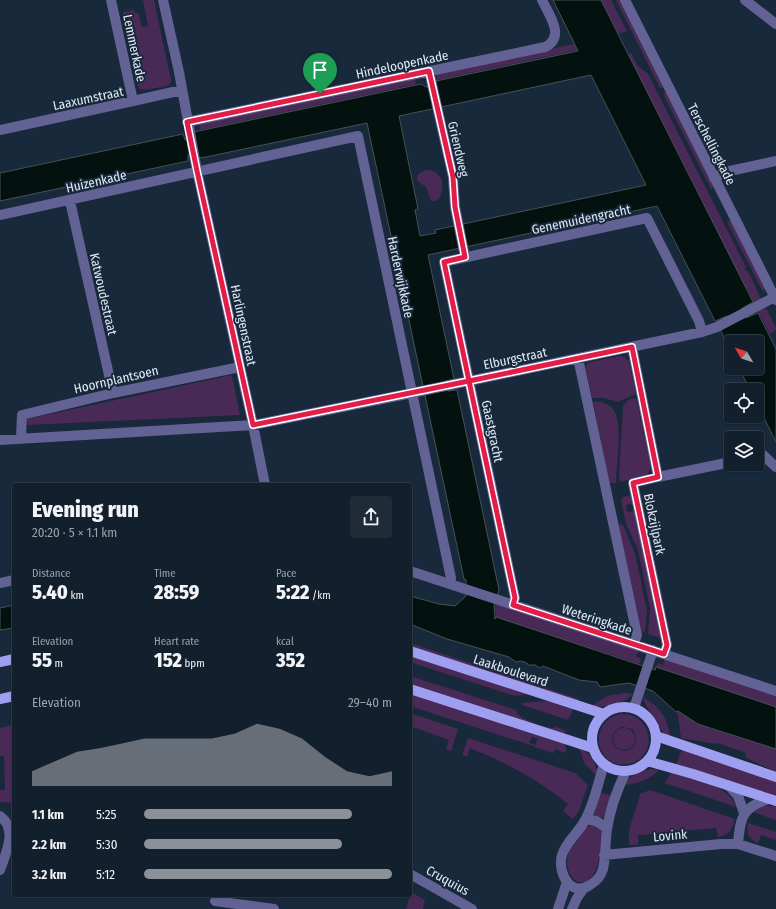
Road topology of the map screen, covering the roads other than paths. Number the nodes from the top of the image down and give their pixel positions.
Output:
1 (111, 0) edge
2 (163, 0) edge
3 (542, 0) edge
4 (625, 0) edge
5 (745, 0) edge
6 (776, 24) edge
7 (429, 71) junction
8 (182, 90) junction
9 (133, 101) junction
10 (187, 122) junction
11 (0, 130) edge
12 (776, 161) edge
13 (197, 171) junction
14 (714, 178) junction
15 (70, 201) junction
16 (0, 215) edge
17 (464, 253) junction
18 (444, 262) joint
19 (775, 298) edge
20 (702, 332) junction
21 (632, 347) junction
22 (578, 358) junction
23 (240, 367) junction
24 (469, 381) junction
25 (113, 393) junction
26 (412, 394) junction
27 (253, 425) junction
28 (21, 438) junction
29 (0, 440) edge
30 (764, 459) edge
31 (724, 463) edge
32 (776, 467) edge
33 (658, 477) junction
34 (265, 483) edge
35 (412, 572) edge
36 (12, 580) edge
37 (0, 583) edge
38 (450, 584) junction
39 (513, 605) junction
40 (634, 644) junction
41 (653, 650) junction
42 (412, 652) edge
43 (664, 654) junction
44 (12, 659) edge
45 (0, 662) edge
46 (412, 690) edge
47 (776, 691) edge
48 (12, 696) edge
49 (0, 699) edge
50 (634, 708) junction
51 (604, 714) junction
52 (656, 736) junction
53 (593, 748) junction
54 (647, 761) junction
55 (604, 764) junction
56 (626, 771) junction
57 (776, 777) edge
58 (728, 785) junction
59 (772, 800) edge
60 (744, 813) junction
61 (0, 816) edge
62 (586, 819) junction
63 (607, 828) junction
64 (738, 844) junction
65 (604, 855) junction
66 (776, 856) edge
67 (0, 870) edge
68 (412, 875) edge
69 (567, 882) junction
70 (584, 888) junction
71 (215, 902) edge
72 (274, 909) edge
73 (472, 909) edge
74 (558, 909) edge
75 (572, 909) edge

1 - 9 street, Lemmerkade
2 - 8 street
3 - 7 street, Hindeloopenkade
4 - 14 street, Terschellingkade
5 - 6 street
7 - 10 street, Hindeloopenkade
7 - 17 street, Griendweg
8 - 9 street, Laaxumstraat
8 - 10 street
9 - 11 street, Laaxumstraat
10 - 13 street
12 - 14 street
13 - 15 street, Huizenkade
13 - 23 street, Harlingenstraat
13 - 26 street, Harderwijkkade
14 - 19 street, Terschellingkade
15 - 16 street, Huizenkade
15 - 25 street, Katwoudestraat
17 - 18 street, Genemuidengracht
17 - 20 street, Genemuidengracht
18 - 24 street, Gaastgracht
19 - 20 street, Elburgstraat
20 - 21 street, Elburgstraat
21 - 22 street, Elburgstraat
21 - 33 street, Blokzijlpark
22 - 24 street, Elburgstraat
22 - 40 street
23 - 25 street, Hoornplantsoen
23 - 27 street, Harlingenstraat
24 - 26 street, Elburgstraat
24 - 39 street, Gaastgracht
25 - 28 street, Hoornplantsoen
26 - 27 street, Elburgstraat
26 - 38 street, Harderwijkkade
27 - 28 street
27 - 34 street, Harlingenstraat
28 - 29 street
30 - 32 street
31 - 33 street
33 - 43 street, Blokzijlpark
35 - 38 street, Weteringkade
36 - 37 street
38 - 39 street, Weteringkade
39 - 40 street, Weteringkade
40 - 41 street, Weteringkade
41 - 43 street, Weteringkade
41 - 50 street
42 - 51 main road, Laakboulevard
43 - 47 street, Weteringkade
44 - 45 main road
46 - 53 main road
48 - 49 main road
50 - 51 main road
50 - 52 main road
51 - 53 main road
52 - 54 main road
52 - 57 main road
53 - 55 main road
54 - 56 main road
54 - 58 main road
55 - 56 main road
55 - 62 street
56 - 63 street
58 - 59 main road
58 - 60 street
59 - 60 street
60 - 64 street
61 - 67 street
62 - 63 street
62 - 69 street
63 - 65 street
64 - 65 street, Lovink
64 - 66 street, Lovink
65 - 70 street
68 - 73 street, Cruquius
69 - 70 street
69 - 74 street
70 - 75 street
71 - 72 street

